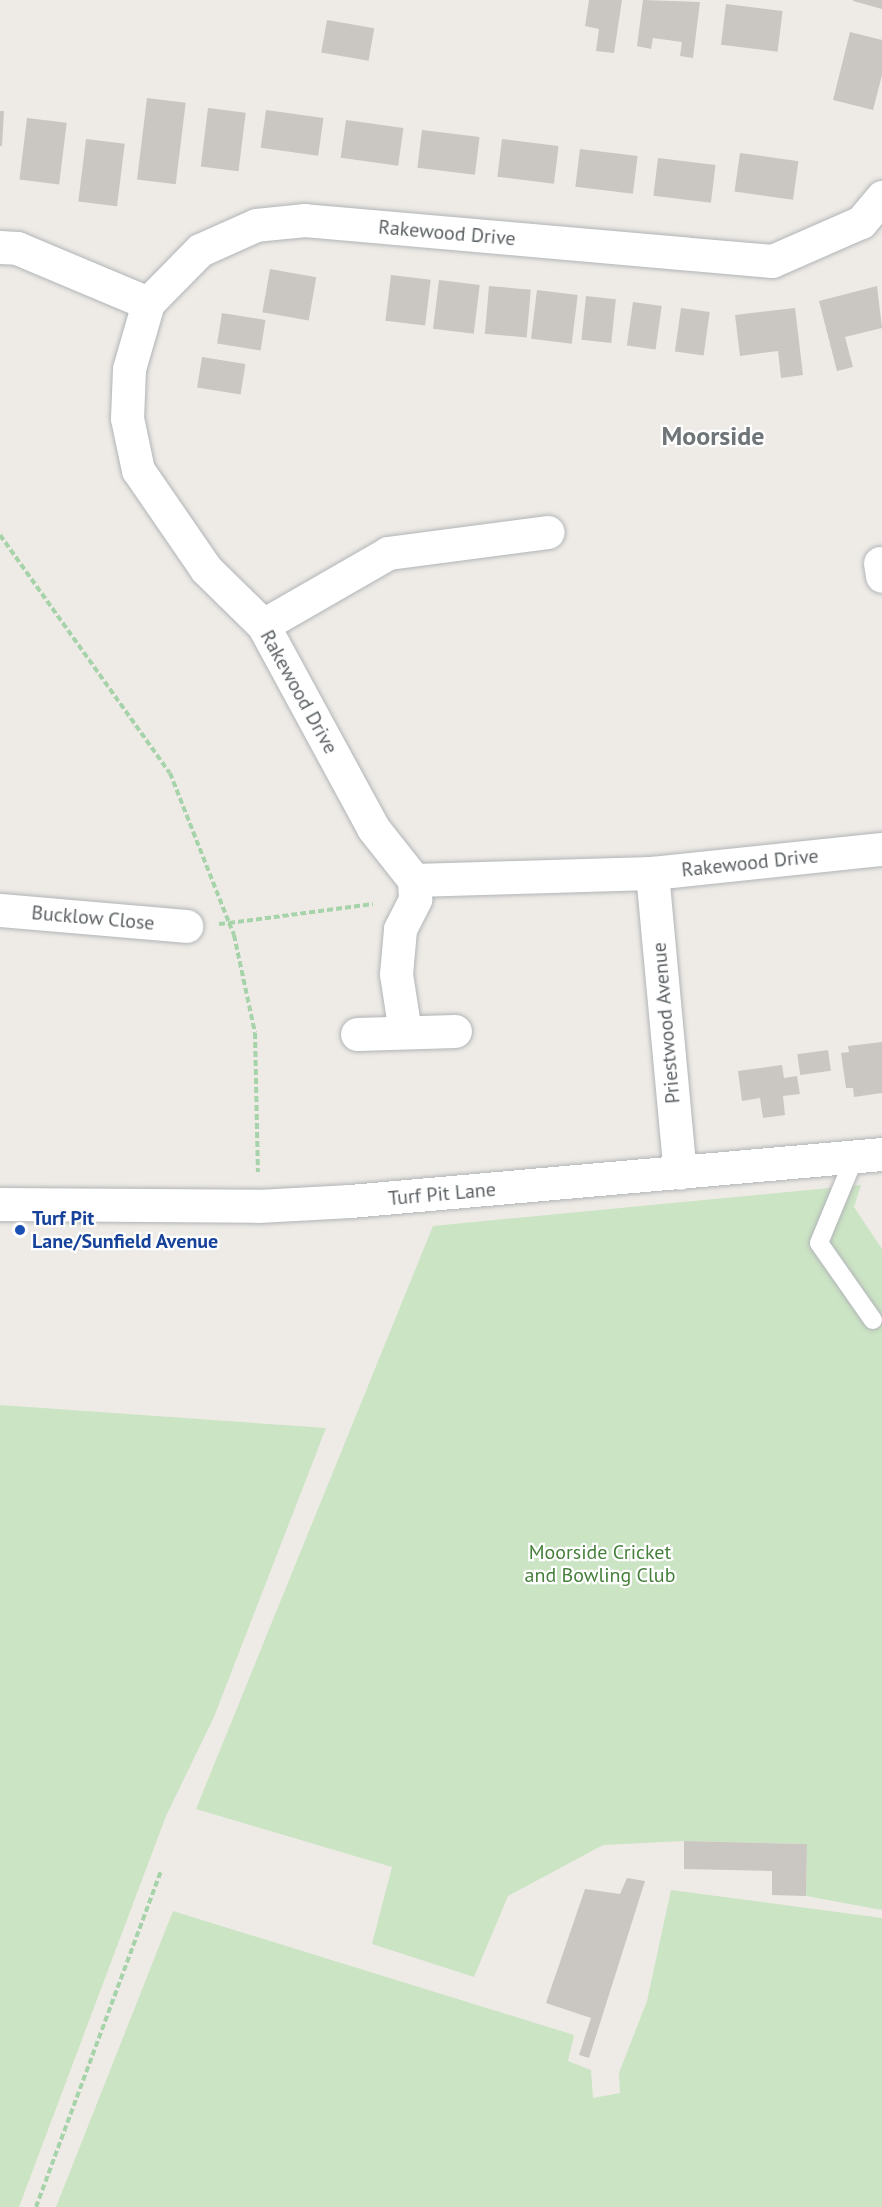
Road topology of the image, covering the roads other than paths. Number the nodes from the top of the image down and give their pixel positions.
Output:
1 (882, 197) edge
2 (0, 247) edge
3 (148, 303) junction
4 (548, 532) dead end
5 (263, 626) junction
6 (882, 849) edge
7 (652, 873) junction
8 (414, 889) junction
9 (0, 910) edge
10 (186, 926) dead end
11 (455, 1031) dead end
12 (405, 1032) junction
13 (357, 1034) dead end
14 (868, 1155) edge
15 (680, 1173) junction
16 (0, 1204) edge
17 (873, 1320) dead end

1 - 3 street, Rakewood Drive
2 - 3 street
3 - 5 street, Rakewood Drive
4 - 5 street
5 - 8 street, Rakewood Drive
6 - 7 street, Rakewood Drive
7 - 8 street, Rakewood Drive
7 - 15 street, Priestwood Avenue
8 - 12 street
9 - 10 street, Bucklow Close
11 - 12 street
12 - 13 street
14 - 15 street, Turf Pit Lane
14 - 17 lane
15 - 16 street, Turf Pit Lane

